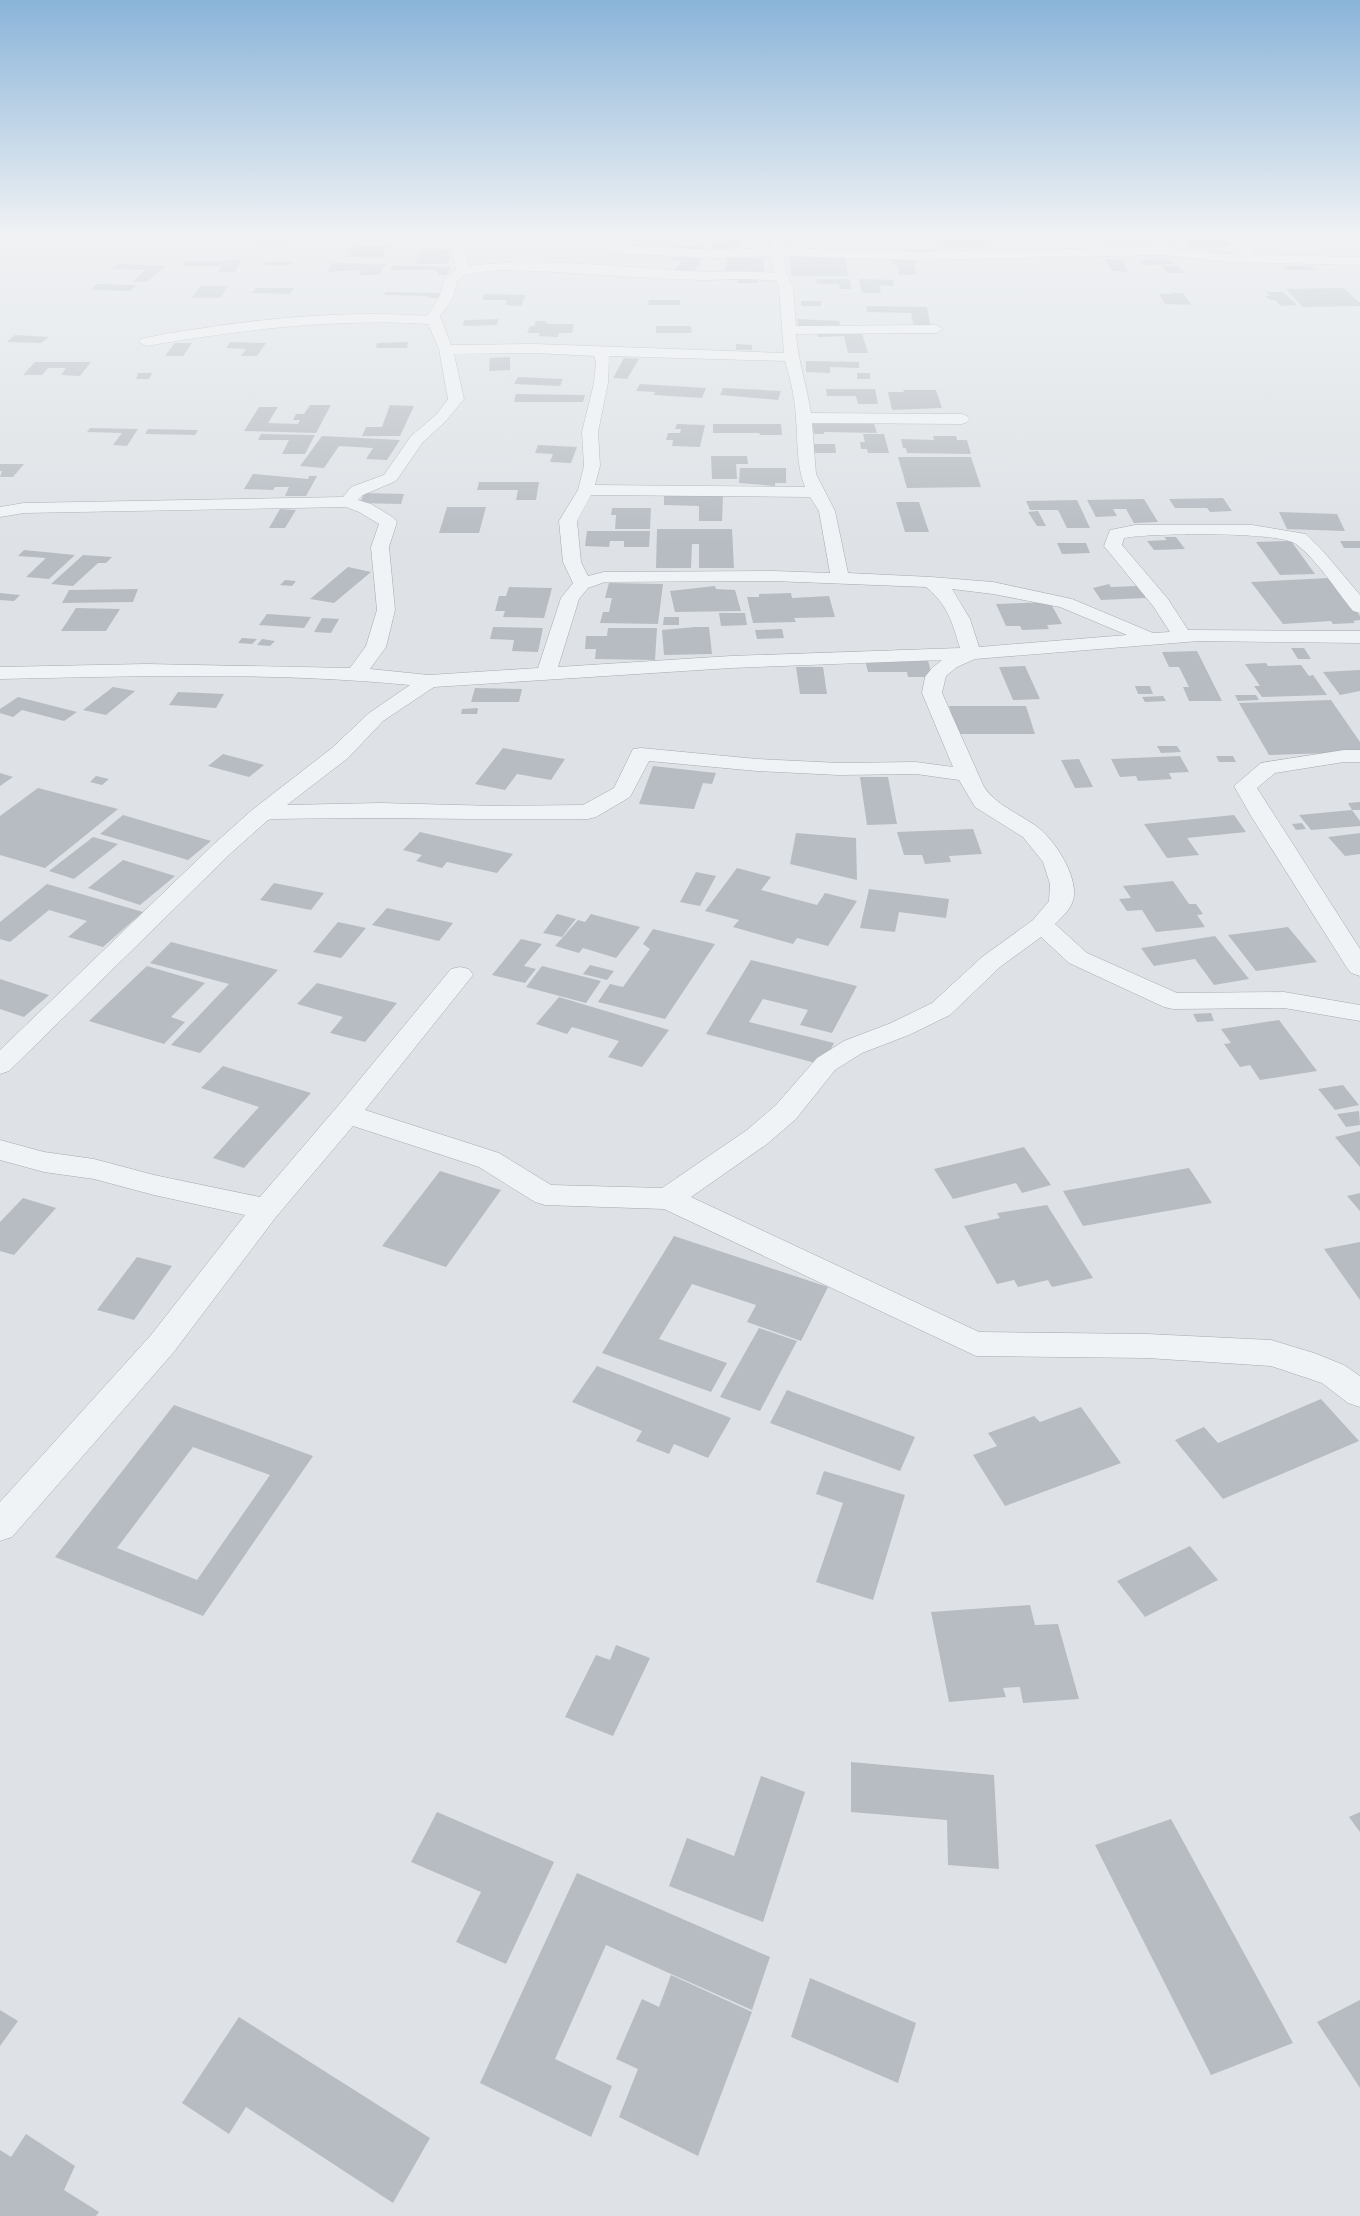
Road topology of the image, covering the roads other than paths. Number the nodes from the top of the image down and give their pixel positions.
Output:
1 (176, 336) edge
2 (441, 336) edge
3 (791, 336) edge
4 (146, 342) dead end
5 (446, 349) junction
6 (601, 353) junction
7 (791, 357) junction
8 (804, 418) junction
9 (962, 419) dead end
10 (586, 490) junction
11 (816, 492) junction
12 (348, 502) junction
13 (0, 512) edge
14 (840, 578) junction
15 (931, 582) junction
16 (582, 584) junction
17 (1360, 608) edge
18 (1182, 636) junction
19 (1360, 637) edge
20 (1152, 639) junction
21 (971, 653) junction
22 (0, 673) edge
23 (546, 673) junction
24 (356, 674) junction
25 (429, 681) junction
26 (1360, 756) edge
27 (967, 774) junction
28 (260, 815) junction
29 (1042, 925) junction
30 (1360, 968) edge
31 (460, 975) dead end
32 (1360, 1013) edge
33 (0, 1065) edge
34 (347, 1114) junction
35 (0, 1150) edge
36 (668, 1199) junction
37 (266, 1209) junction
38 (1360, 1394) edge
39 (0, 1526) edge

1 - 4 street
2 - 5 street
3 - 7 street
5 - 6 street
5 - 12 street
6 - 7 street
6 - 10 street
7 - 8 street
8 - 9 street
8 - 11 street
10 - 11 street
10 - 16 street
11 - 14 street
12 - 13 street
12 - 24 street
14 - 15 street
14 - 16 street
15 - 20 street
15 - 21 street
16 - 23 street
17 - 18 street
18 - 19 street
18 - 20 street
20 - 21 street
21 - 23 street
21 - 27 street
22 - 24 street
23 - 25 street
24 - 25 street
25 - 28 street
26 - 30 street
27 - 28 street
27 - 29 street
28 - 33 street
29 - 32 street
29 - 36 street
31 - 34 street
34 - 36 street
34 - 37 street
35 - 37 street
36 - 38 street
37 - 39 street

